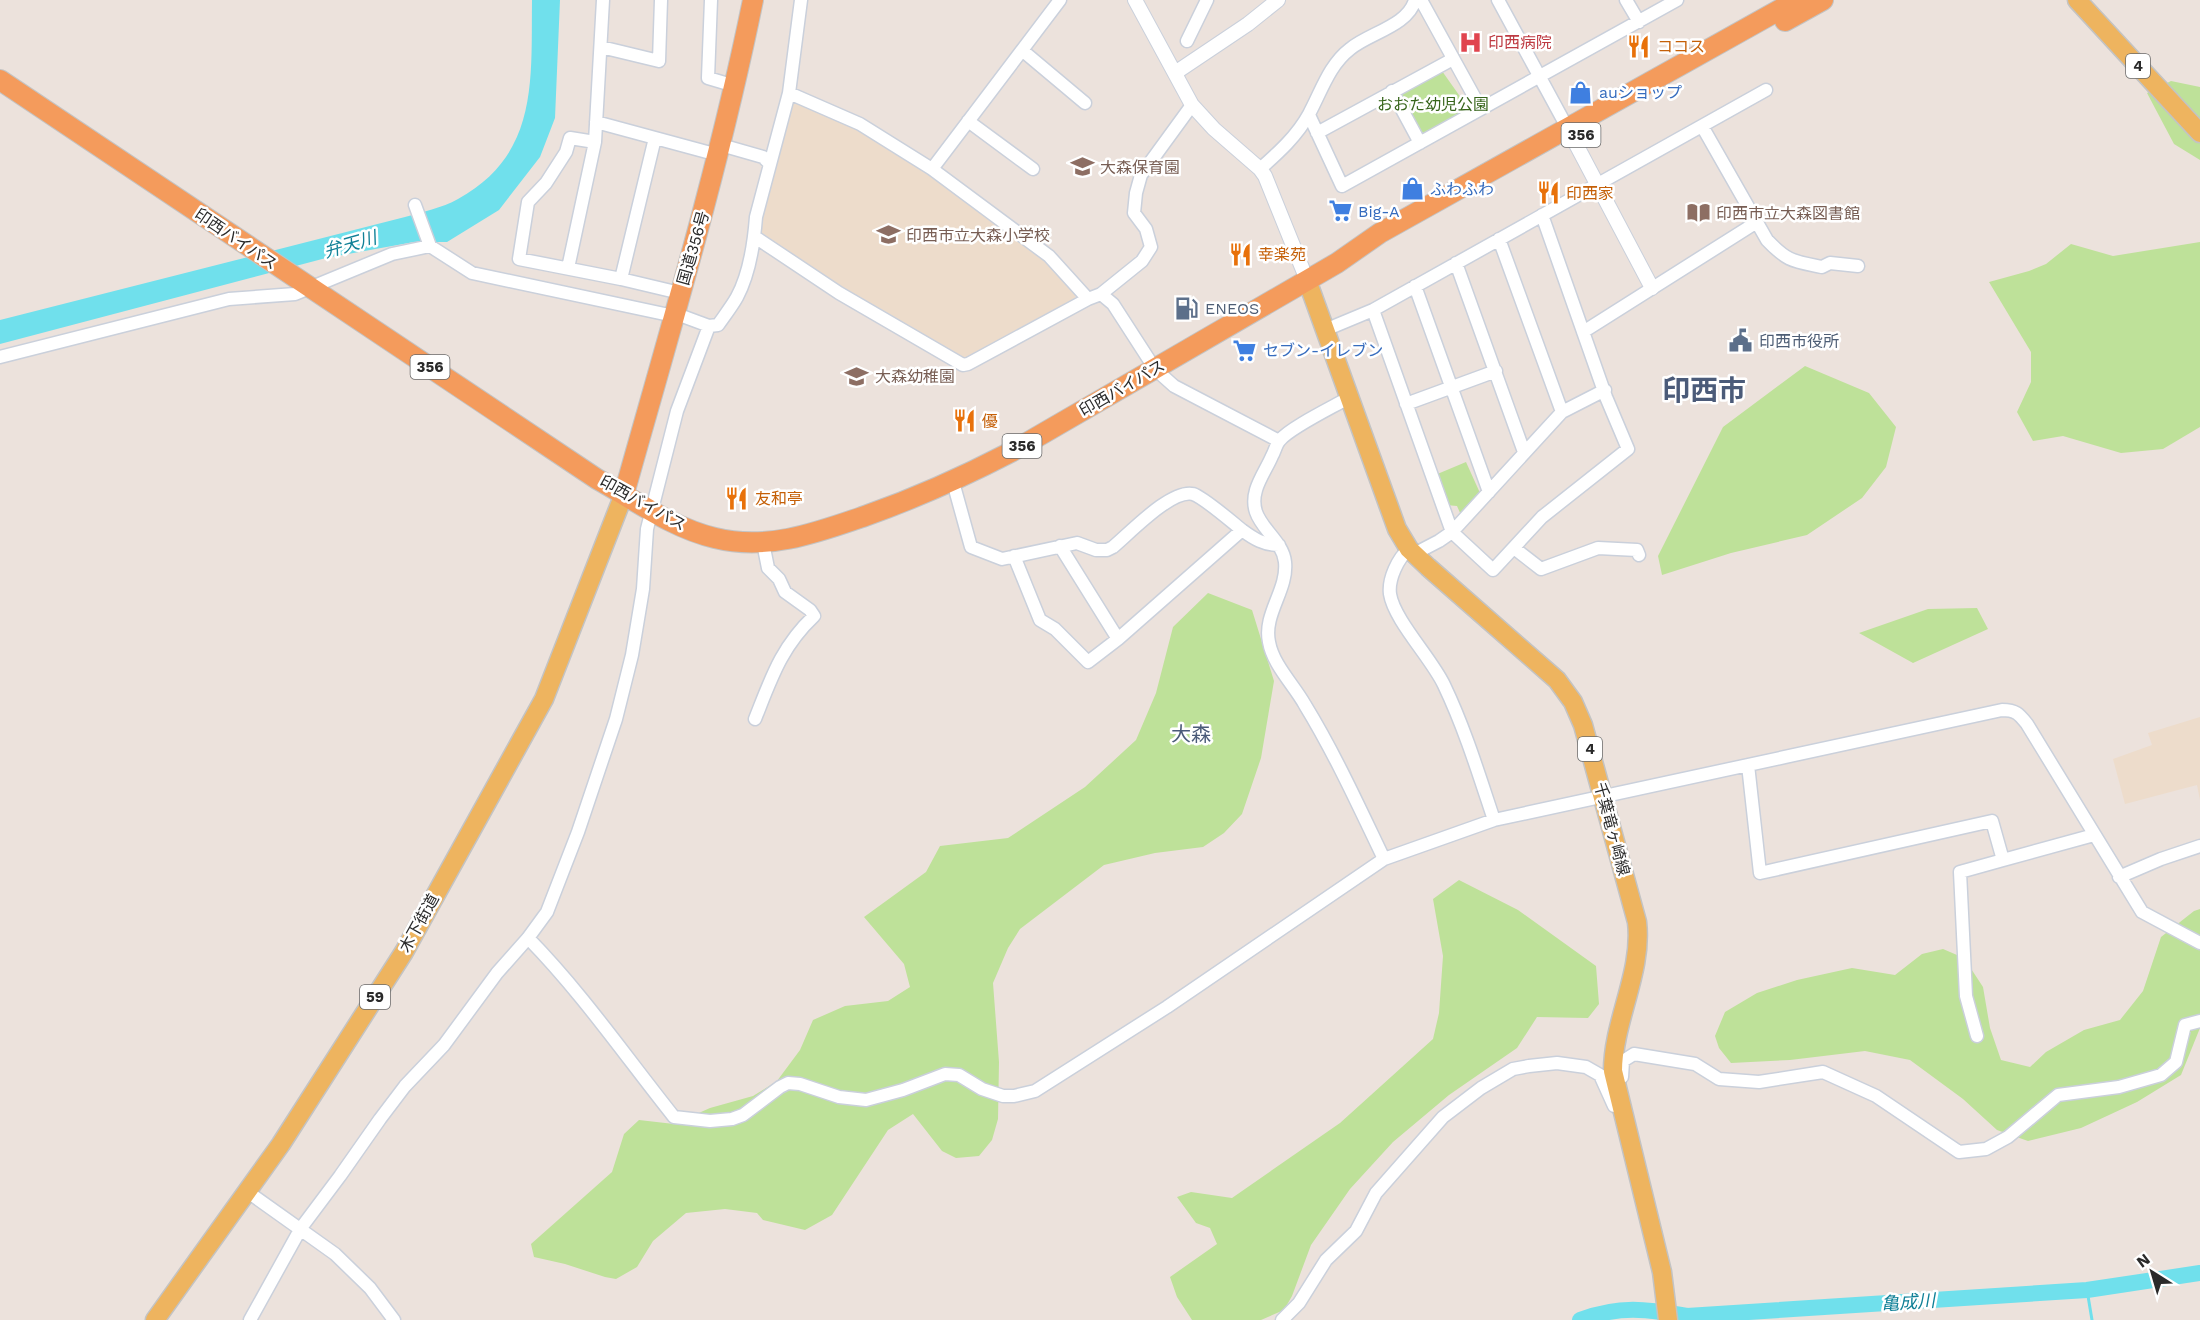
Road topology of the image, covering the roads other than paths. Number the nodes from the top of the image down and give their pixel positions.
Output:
1 (603, 0) edge
2 (661, 0) edge
3 (711, 0) edge
4 (753, 0) edge
5 (801, 0) edge
6 (1060, 0) edge
7 (1135, 0) edge
8 (1207, 0) edge
9 (1278, 0) edge
10 (1414, 0) edge
11 (1420, 0) edge
12 (1498, 0) edge
13 (1626, 0) edge
14 (1677, 0) edge
15 (1797, 0) edge
16 (1823, 0) edge
17 (2077, 0) edge
18 (1639, 22) junction
19 (1187, 41) dead end
20 (601, 47) junction
21 (1023, 51) junction
22 (1453, 59) junction
23 (1175, 73) junction
24 (1540, 77) junction
25 (0, 80) edge
26 (735, 86) junction
27 (1766, 90) dead end
28 (1392, 91) junction
29 (789, 93) junction
30 (1085, 103) dead end
31 (1192, 105) junction
32 (1481, 110) junction
33 (1309, 115) junction
34 (968, 121) junction
35 (597, 122) junction
36 (1702, 126) junction
37 (1317, 133) junction
38 (2200, 133) edge
39 (1570, 134) junction
40 (655, 138) junction
41 (596, 142) junction
42 (1420, 144) junction
43 (719, 150) junction
44 (769, 163) junction
45 (1260, 169) junction
46 (932, 170) junction
47 (1034, 170) dead end
48 (1597, 185) junction
49 (415, 205) dead end
50 (1542, 215) junction
51 (1757, 222) junction
52 (754, 237) junction
53 (1499, 239) junction
54 (430, 246) junction
55 (1456, 263) junction
56 (1858, 266) dead end
57 (568, 268) junction
58 (621, 279) junction
59 (1307, 280) junction
60 (303, 283) junction
61 (1414, 286) junction
62 (1652, 288) junction
63 (680, 292) junction
64 (1101, 294) junction
65 (1088, 299) junction
66 (1373, 310) junction
67 (674, 314) junction
68 (709, 326) junction
69 (1325, 330) junction
70 (1583, 332) junction
71 (0, 357) edge
72 (1155, 369) junction
73 (1496, 371) junction
74 (1451, 388) junction
75 (1605, 390) junction
76 (1350, 397) junction
77 (1406, 404) junction
78 (1562, 412) junction
79 (1279, 441) junction
80 (1524, 452) junction
81 (953, 482) junction
82 (1489, 492) junction
83 (624, 494) junction
84 (652, 511) junction
85 (1242, 530) junction
86 (1452, 532) junction
87 (763, 543) junction
88 (1279, 545) junction
89 (1060, 546) junction
90 (1514, 548) junction
91 (1412, 551) junction
92 (1639, 555) dead end
93 (1014, 556) junction
94 (1118, 639) junction
95 (755, 719) dead end
96 (1748, 765) junction
97 (1604, 796) junction
98 (1494, 820) junction
99 (2094, 835) junction
100 (2200, 846) edge
101 (1384, 859) junction
102 (2003, 860) junction
103 (2119, 877) junction
104 (528, 938) junction
105 (2200, 943) edge
106 (2200, 1021) edge
107 (1977, 1036) dead end
108 (1618, 1096) junction
109 (248, 1192) junction
110 (301, 1228) junction
111 (155, 1320) edge
112 (250, 1320) edge
113 (394, 1320) edge
114 (1282, 1320) edge
115 (1668, 1320) edge

1 - 20 street
2 - 20 street
3 - 26 street
4 - 26 highway, 国道356号
5 - 29 street
6 - 21 street
7 - 23 street
8 - 19 street
9 - 23 street
10 - 33 street
11 - 22 street
12 - 24 street
13 - 18 street
14 - 18 street
15 - 39 highway, 印西バイパス / 356
16 - 39 highway, 印西バイパス / 356
17 - 38 main road, 4
18 - 24 street
20 - 35 street
21 - 30 street
21 - 34 street
22 - 28 street
22 - 32 street
23 - 31 street
24 - 32 street
24 - 39 street
25 - 60 highway, 印西バイパス / 356
26 - 43 highway, 国道356号
27 - 36 street
28 - 37 street
28 - 42 street
29 - 44 street
29 - 46 street
31 - 45 street
31 - 64 street
32 - 42 street
33 - 37 street
33 - 45 street
34 - 46 street
34 - 47 street
35 - 40 street
35 - 41 street
36 - 48 street
36 - 51 street
37 - 42 street
39 - 48 street
39 - 59 highway, 印西バイパス / 356
40 - 43 street
40 - 58 street
41 - 57 street
41 - 57 street
43 - 44 street
43 - 63 highway, 国道356号
44 - 52 street
45 - 59 street
46 - 65 street
48 - 50 street
48 - 62 street
49 - 54 street
50 - 53 street
50 - 70 street
51 - 56 street
51 - 62 street
52 - 65 street
52 - 68 street
53 - 55 street
53 - 78 street
54 - 60 street
54 - 67 street
55 - 61 street
55 - 73 street
57 - 58 street
58 - 63 street
59 - 69 main road, 千葉竜ヶ崎線 / 4
59 - 72 highway, 印西バイパス / 356
60 - 71 street
60 - 83 highway, 印西バイパス / 356
61 - 66 street
61 - 74 street
62 - 70 street
63 - 67 highway, 国道356号
64 - 65 street
64 - 72 street
66 - 69 street
66 - 77 street
67 - 68 street
67 - 83 highway, 国道356号
68 - 84 street
69 - 76 main road, 千葉竜ヶ崎線 / 4
70 - 75 street
72 - 79 street
72 - 81 highway, 印西バイパス / 356
73 - 74 street
73 - 80 street
74 - 77 street
74 - 82 street
75 - 78 street
75 - 90 street
76 - 79 street
76 - 91 main road, 千葉竜ヶ崎線 / 4
77 - 86 street
78 - 80 street
79 - 88 street
80 - 82 street
81 - 87 highway, 印西バイパス / 356
81 - 93 street
82 - 86 street
83 - 84 highway, 印西バイパス / 356
83 - 109 main road, 木下街道 / 59
84 - 87 highway, 印西バイパス / 356
84 - 104 street
85 - 88 street
85 - 89 street
85 - 94 street
86 - 90 street
86 - 91 street
87 - 95 street
88 - 101 street
89 - 93 street
89 - 94 street
90 - 92 street
91 - 97 main road, 千葉竜ヶ崎線 / 4
91 - 98 street
93 - 94 street
96 - 97 street
96 - 99 street
96 - 102 street
97 - 98 street
97 - 108 main road, 千葉竜ヶ崎線 / 4
98 - 101 street
99 - 102 street
99 - 103 street
100 - 103 street
101 - 104 street
102 - 107 street
103 - 105 street
104 - 110 street
106 - 108 street
108 - 114 street
108 - 115 main road, 千葉竜ヶ崎線 / 4
109 - 110 street
109 - 111 main road, 木下街道 / 59
110 - 112 street
110 - 113 street

